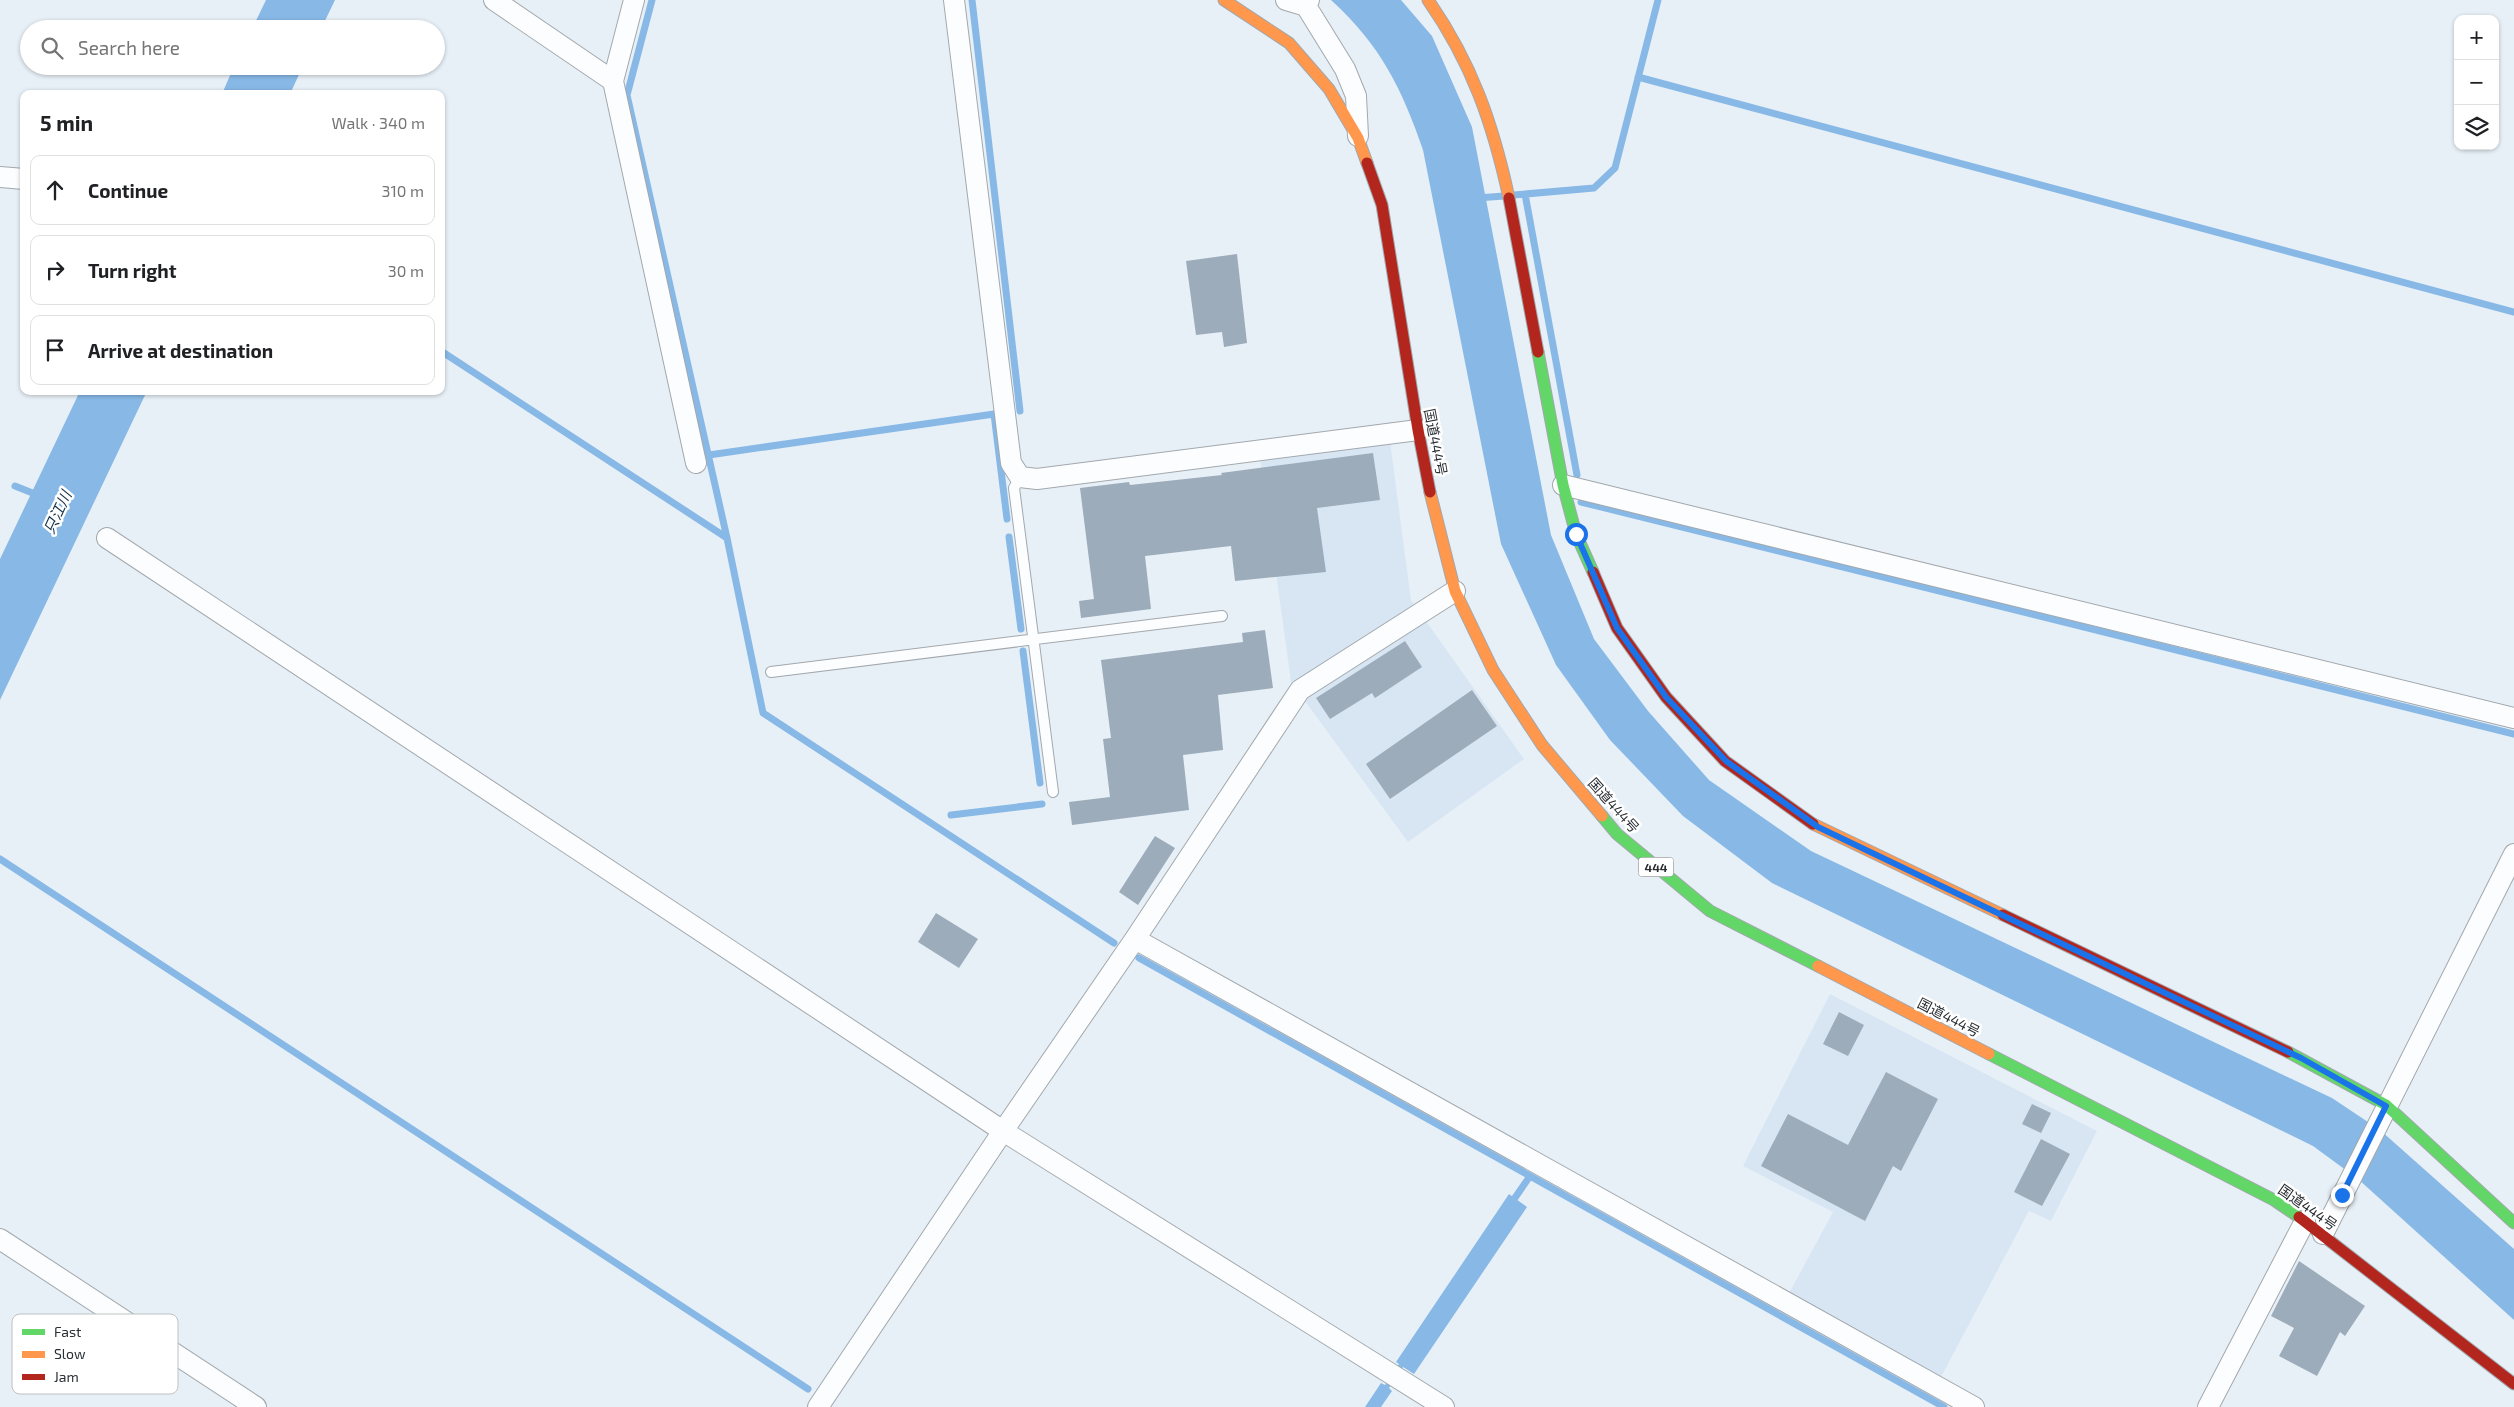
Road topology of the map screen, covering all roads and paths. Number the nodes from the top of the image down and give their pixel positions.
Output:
1 (494, 0) edge
2 (634, 0) edge
3 (954, 0) edge
4 (1224, 0) edge
5 (1286, 0) edge
6 (1428, 0) edge
7 (1307, 3) edge
8 (614, 81) junction
9 (1358, 138) junction
10 (0, 177) edge
11 (20, 179) edge
12 (1418, 430) junction
13 (696, 463) dead end
14 (1020, 477) junction
15 (1562, 485) junction
16 (107, 538) dead end
17 (1455, 591) junction
18 (1222, 616) dead end
19 (1033, 639) junction
20 (771, 672) dead end
21 (2514, 718) edge
22 (1053, 792) dead end
23 (2514, 854) edge
24 (1135, 939) junction
25 (2385, 1108) junction
26 (1002, 1131) junction
27 (2305, 1221) junction
28 (2514, 1223) edge
29 (2323, 1234) junction
30 (0, 1239) edge
31 (114, 1314) edge
32 (178, 1356) edge
33 (2514, 1384) edge
34 (256, 1407) edge
35 (818, 1407) edge
36 (1444, 1407) edge
37 (1974, 1407) edge
38 (2208, 1407) edge

1 - 8 street
2 - 8 street
3 - 14 street
4 - 9 main road, 国道444号 / 444
5 - 7 street
6 - 15 main road
7 - 9 street
8 - 13 street
9 - 12 main road, 国道444号 / 444
10 - 11 street
12 - 14 street
12 - 17 main road, 国道444号 / 444
14 - 19 lane
15 - 21 street
15 - 25 main road
16 - 26 street
17 - 24 street
17 - 27 main road, 国道444号 / 444
18 - 19 lane
19 - 20 lane
19 - 22 lane
23 - 25 street
24 - 26 street
24 - 37 street
25 - 28 main road
25 - 29 street
26 - 35 street
26 - 36 street
27 - 29 main road, 国道444号 / 444
27 - 38 street
29 - 33 main road, 国道444号 / 444
30 - 31 street
32 - 34 street

